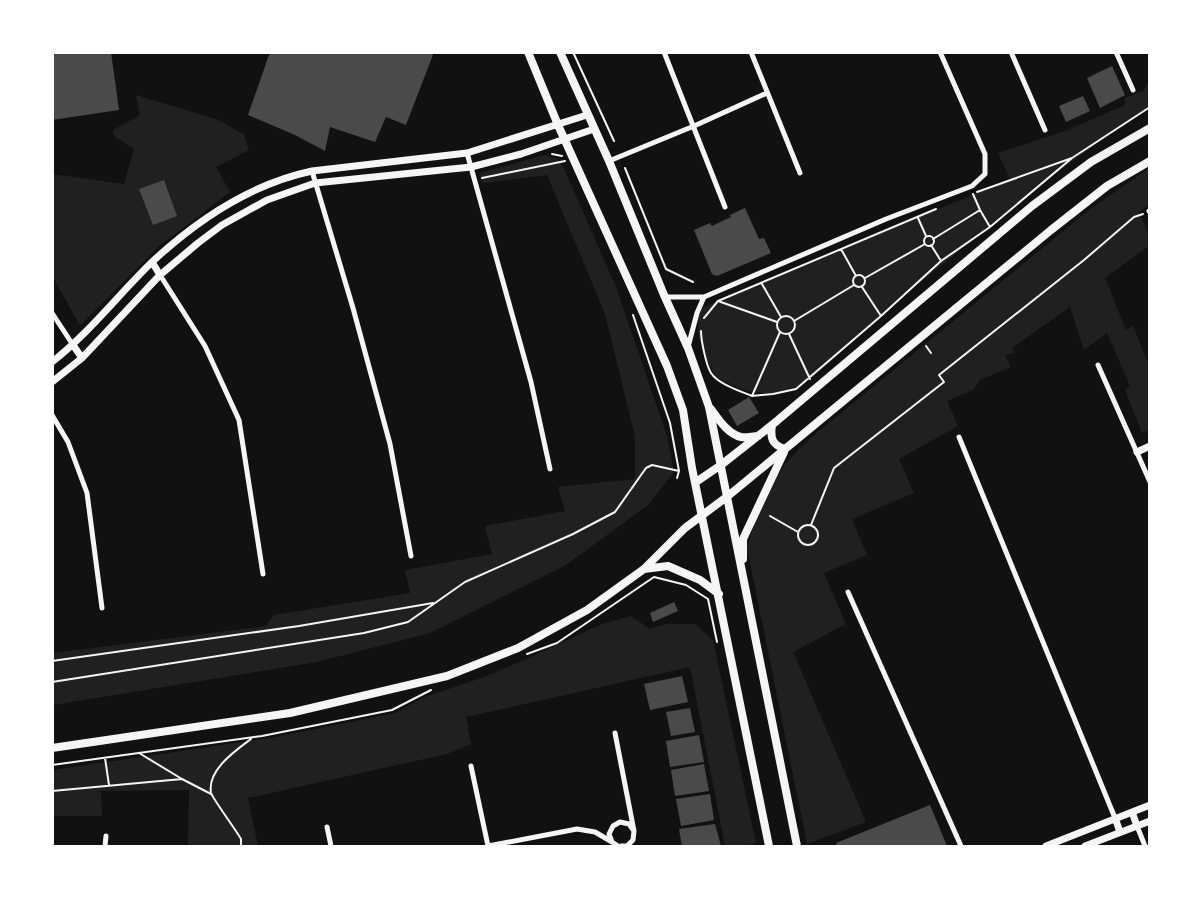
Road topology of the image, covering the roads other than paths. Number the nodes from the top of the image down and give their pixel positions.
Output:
1 (528, 52) edge
2 (560, 52) edge
3 (664, 52) edge
4 (751, 52) edge
5 (940, 52) edge
6 (1011, 52) edge
7 (1116, 52) edge
8 (1133, 90) dead end
9 (767, 93) junction
10 (588, 115) junction
11 (558, 125) junction
12 (694, 126) junction
13 (594, 128) junction
14 (1150, 128) edge
15 (1045, 130) dead end
16 (565, 140) junction
17 (467, 153) junction
18 (1150, 160) edge
19 (609, 161) junction
20 (471, 167) junction
21 (312, 171) junction
22 (800, 173) dead end
23 (315, 183) junction
24 (725, 207) dead end
25 (152, 262) junction
26 (160, 275) junction
27 (665, 297) junction
28 (704, 297) junction
29 (52, 313) edge
30 (74, 345) junction
31 (688, 348) junction
32 (82, 358) junction
33 (52, 362) edge
34 (1098, 365) dead end
35 (52, 382) edge
36 (710, 407) junction
37 (52, 415) edge
38 (772, 425) junction
39 (758, 436) junction
40 (959, 437) dead end
41 (1150, 446) edge
42 (785, 449) junction
43 (1137, 452) junction
44 (721, 464) junction
45 (550, 469) dead end
46 (696, 482) junction
47 (1150, 482) edge
48 (728, 496) junction
49 (703, 515) junction
50 (411, 556) dead end
51 (644, 569) junction
52 (263, 574) dead end
53 (744, 581) junction
54 (848, 592) dead end
55 (719, 594) junction
56 (102, 608) dead end
57 (615, 732) dead end
58 (52, 748) edge
59 (471, 766) dead end
60 (1150, 805) edge
61 (1132, 812) junction
62 (1115, 818) junction
63 (1150, 821) edge
64 (1137, 826) junction
65 (327, 827) dead end
66 (634, 831) junction
67 (1120, 832) junction
68 (106, 836) dead end
69 (612, 842) junction
70 (105, 846) edge
71 (331, 846) edge
72 (488, 846) edge
73 (620, 846) edge
74 (769, 846) edge
75 (797, 846) edge
76 (962, 846) edge
77 (1046, 846) edge
78 (1085, 846) edge
79 (1145, 846) edge

1 - 11 main road
2 - 10 main road
3 - 12 street
4 - 9 street
5 - 28 street
6 - 15 street
7 - 8 street
9 - 12 street
9 - 22 street
10 - 11 street
10 - 13 main road
11 - 16 main road
11 - 17 street
12 - 19 street
12 - 24 street
13 - 16 street
13 - 19 main road
14 - 38 main road
16 - 20 street
16 - 46 main road
17 - 20 street
17 - 21 street
18 - 42 main road
19 - 27 main road
20 - 23 street
20 - 45 street
21 - 23 street
21 - 25 street
23 - 26 street
23 - 50 street
25 - 26 street
25 - 30 street
26 - 32 street
26 - 52 street
27 - 28 street
27 - 31 main road
28 - 31 street
29 - 30 street
30 - 32 street
30 - 33 street
31 - 36 main road
32 - 35 street
34 - 43 street
36 - 39 main road
36 - 44 main road
37 - 56 street
38 - 39 main road
38 - 42 main road
39 - 44 main road
40 - 62 street
41 - 43 street
42 - 48 main road
42 - 53 main road
43 - 47 street
44 - 46 main road
44 - 48 main road
46 - 49 main road
48 - 49 main road
48 - 53 main road
49 - 51 main road
49 - 55 main road
51 - 55 main road
51 - 58 main road
53 - 75 main road
54 - 76 street
55 - 74 main road
57 - 66 street
59 - 72 street
60 - 61 street
61 - 62 street
61 - 64 street
62 - 67 street
62 - 77 street
63 - 64 street
64 - 67 street
64 - 79 street
65 - 71 street
66 - 69 street
66 - 73 street
67 - 78 street
68 - 70 street
69 - 72 street
69 - 73 street

